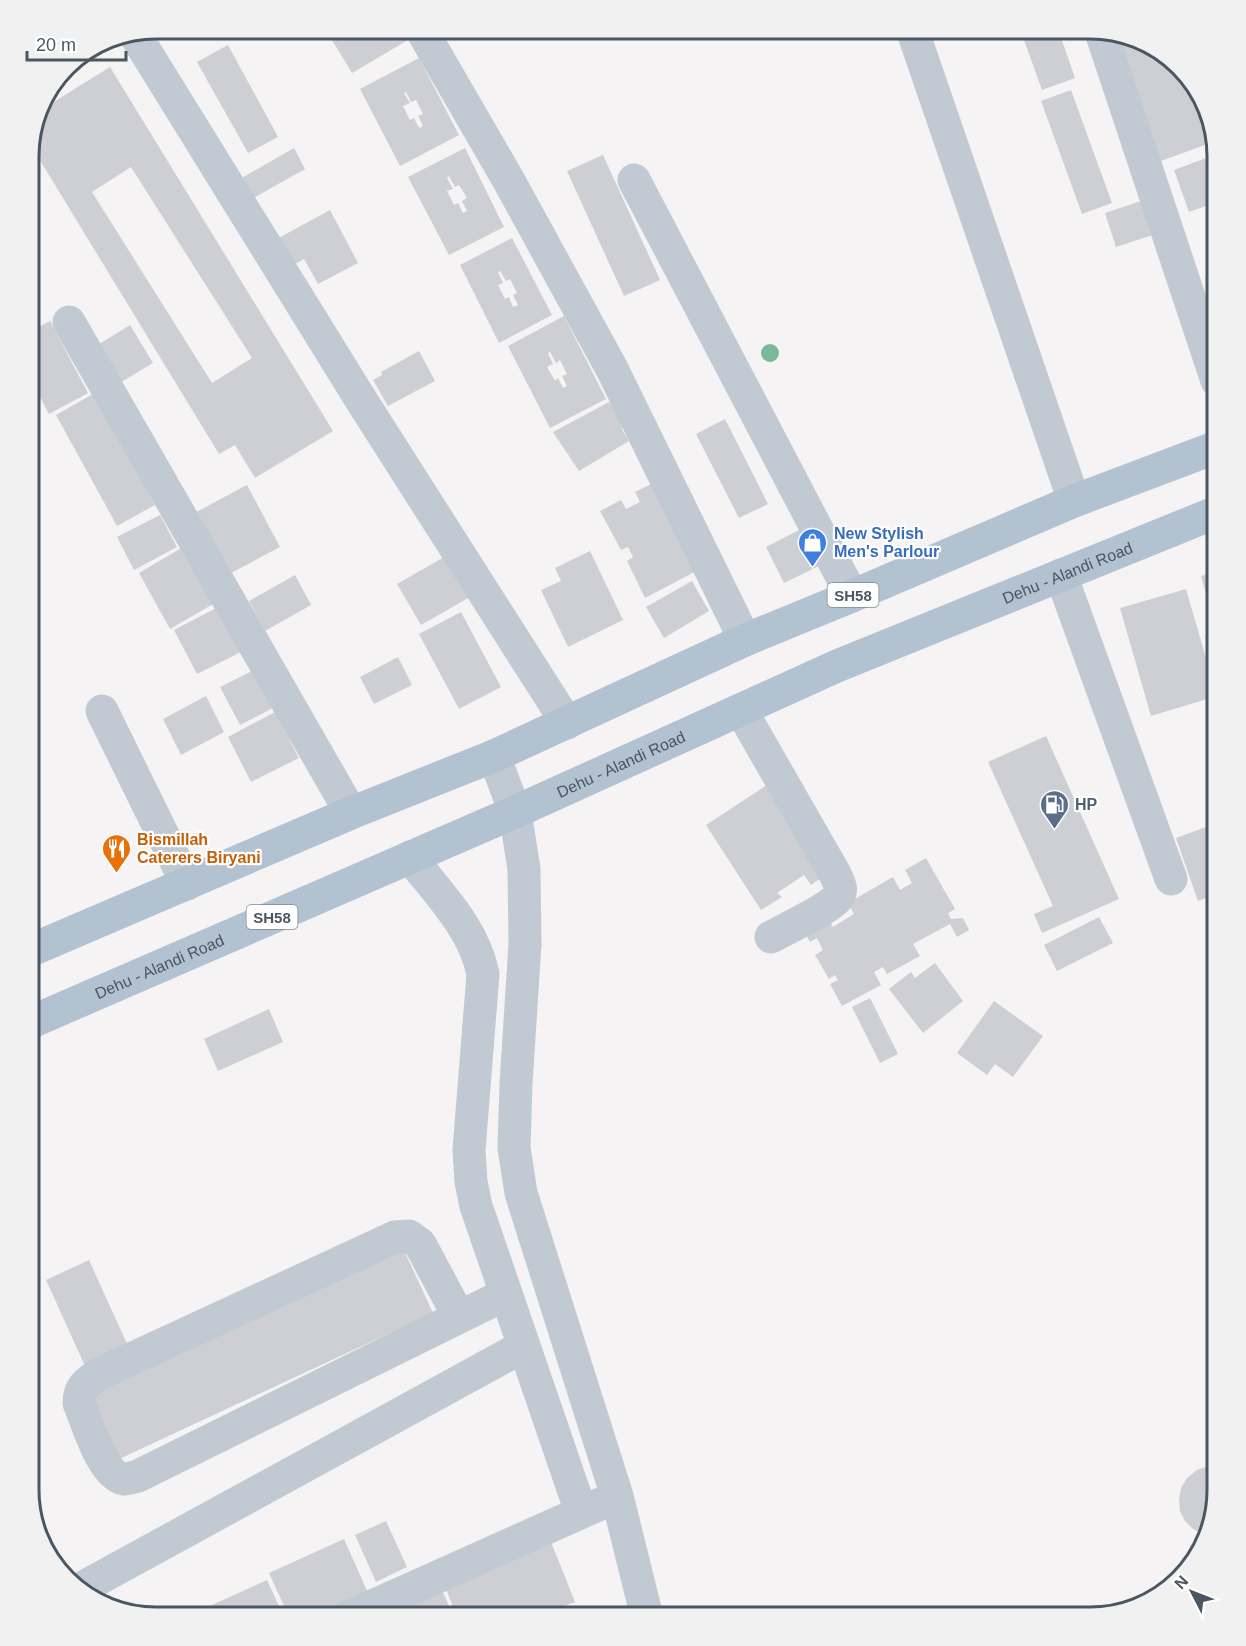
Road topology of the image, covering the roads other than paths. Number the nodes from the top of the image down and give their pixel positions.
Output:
1 (427, 39) edge
2 (915, 39) edge
3 (139, 40) edge
4 (1104, 40) edge
5 (634, 180) dead end
6 (69, 322) dead end
7 (1207, 348) edge
8 (1207, 451) edge
9 (1074, 501) junction
10 (1207, 516) edge
11 (1061, 575) junction
12 (852, 596) junction
13 (745, 640) junction
14 (741, 710) junction
15 (102, 711) dead end
16 (567, 723) junction
17 (495, 756) junction
18 (515, 812) junction
19 (351, 813) junction
20 (410, 857) junction
21 (1171, 879) dead end
22 (187, 884) junction
23 (771, 937) dead end
24 (39, 947) edge
25 (39, 1019) edge
26 (506, 1294) junction
27 (459, 1317) junction
28 (524, 1347) junction
29 (617, 1496) junction
30 (581, 1512) junction
31 (88, 1585) edge
32 (370, 1607) edge
33 (645, 1607) edge

1 - 13 street
2 - 9 street
3 - 16 street
4 - 7 street
5 - 12 street
6 - 19 street
8 - 9 main road, SH58
9 - 12 main road, SH58
10 - 11 main road, Dehu - Alandi Road / SH58
11 - 14 main road, Dehu - Alandi Road / SH58
11 - 21 street
12 - 13 main road, SH58
13 - 16 main road, SH58
14 - 18 main road, Dehu - Alandi Road / SH58
14 - 23 street
15 - 22 street
16 - 17 main road, SH58
17 - 18 street
17 - 19 main road, SH58
18 - 20 main road, Dehu - Alandi Road / SH58
18 - 29 street
19 - 22 main road, SH58
20 - 25 main road, Dehu - Alandi Road / SH58
20 - 26 street
22 - 24 main road, SH58
26 - 27 street
26 - 28 street
27 - 27 street
28 - 30 street
28 - 31 street
29 - 30 street
29 - 33 street
30 - 32 street

